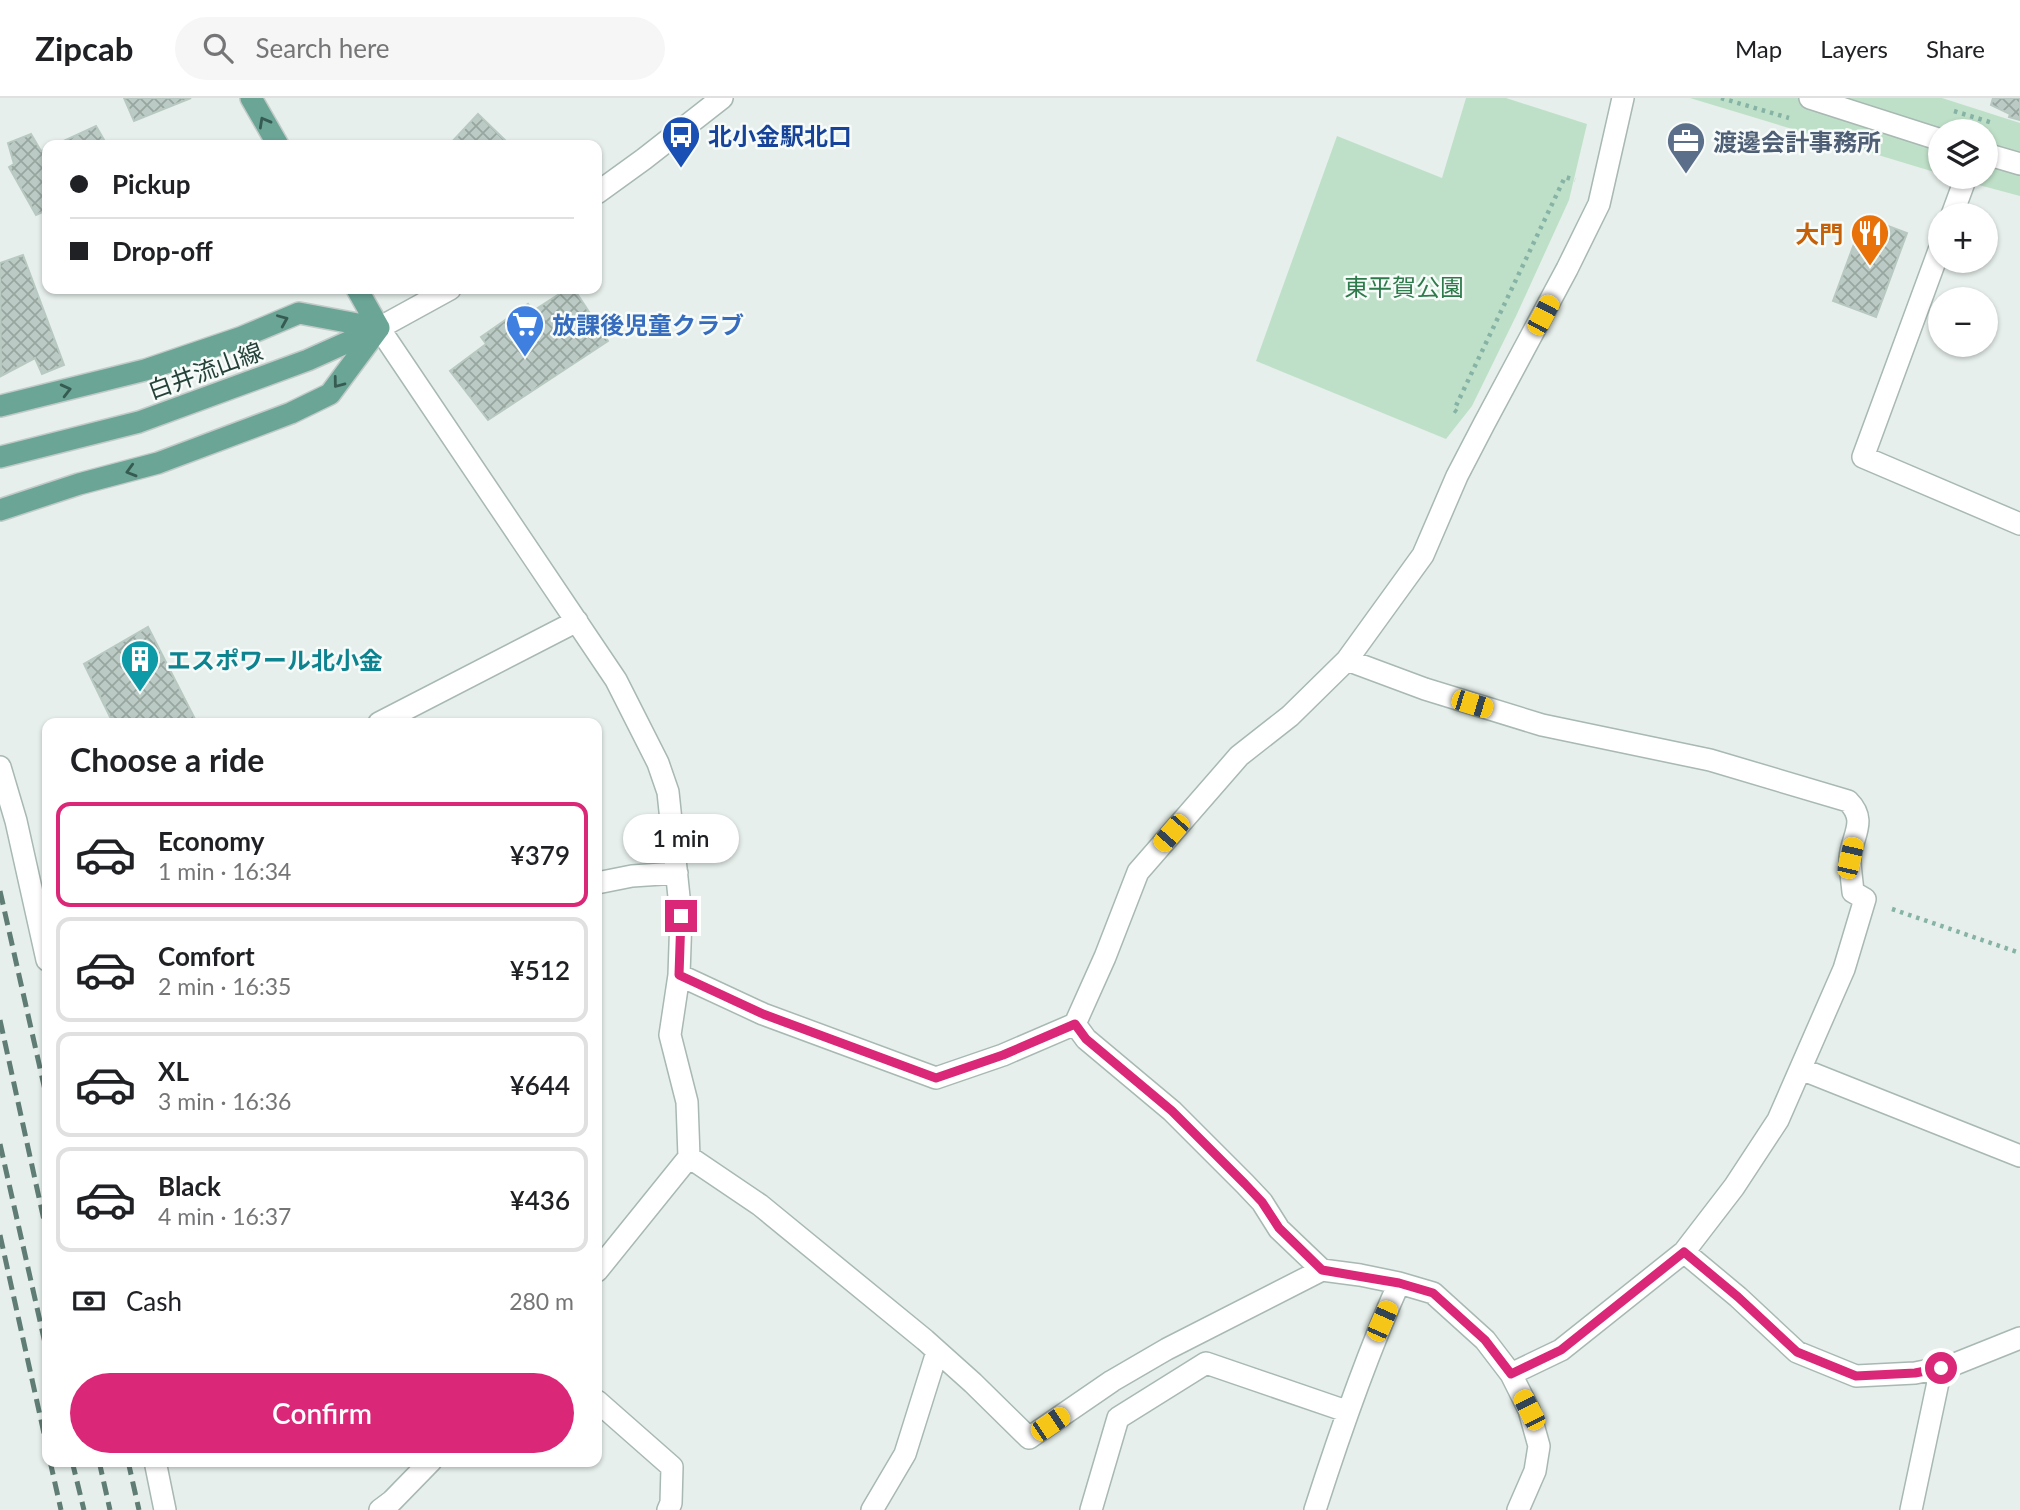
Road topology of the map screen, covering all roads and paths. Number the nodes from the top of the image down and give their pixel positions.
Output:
1 (251, 98) edge
2 (722, 98) edge
3 (1623, 98) edge
4 (1810, 98) edge
5 (1948, 109) dead end
6 (1981, 119) edge
7 (1928, 136) edge
8 (275, 140) edge
9 (1998, 158) edge
10 (2020, 164) edge
11 (1602, 187) junction
12 (602, 189) edge
13 (1931, 273) edge
14 (360, 294) edge
15 (441, 294) edge
16 (379, 328) junction
17 (0, 406) edge
18 (1454, 410) dead end
19 (0, 457) edge
20 (0, 510) edge
21 (2020, 524) edge
22 (577, 621) junction
23 (1347, 660) junction
24 (389, 718) edge
25 (0, 766) edge
26 (677, 873) junction
27 (602, 882) edge
28 (1865, 899) junction
29 (42, 938) edge
30 (2020, 953) edge
31 (679, 975) junction
32 (1075, 1024) junction
33 (1801, 1069) junction
34 (2020, 1156) edge
35 (689, 1157) junction
36 (1684, 1252) junction
37 (602, 1265) edge
38 (1322, 1270) junction
39 (1399, 1283) junction
40 (2020, 1338) edge
41 (937, 1352) junction
42 (1941, 1368) junction
43 (1511, 1374) junction
44 (602, 1405) edge
45 (1346, 1411) junction
46 (156, 1467) edge
47 (426, 1467) edge
48 (389, 1507) edge
49 (165, 1510) edge
50 (668, 1510) edge
51 (872, 1510) edge
52 (1091, 1510) edge
53 (1315, 1510) edge
54 (1518, 1510) edge
55 (1911, 1510) edge

8 -> 1 main road
2 - 12 street
3 - 11 street
4 - 7 street
5 - 6 path
9 - 10 street
11 - 18 path
11 - 23 street
13 - 21 street
14 - 16 main road
15 - 16 street
17 -> 16 main road
16 - 19 main road, 白井流山線
16 -> 20 main road
16 - 22 street
22 - 24 street
22 - 26 street
23 - 28 street
23 - 32 street
25 - 29 street
26 - 27 street
26 - 31 street
28 - 30 path
28 - 33 street
31 - 32 street
31 - 35 street
32 - 38 street
33 - 34 street
33 - 36 street
35 - 37 street
35 - 41 street
36 - 42 street
36 - 43 street
38 - 39 street
38 - 41 street
39 - 43 street
39 - 45 street
40 - 42 street
41 - 51 street
42 - 55 street
43 - 54 street
44 - 50 street
45 - 52 street
45 - 53 street
46 - 49 street
47 - 48 street

